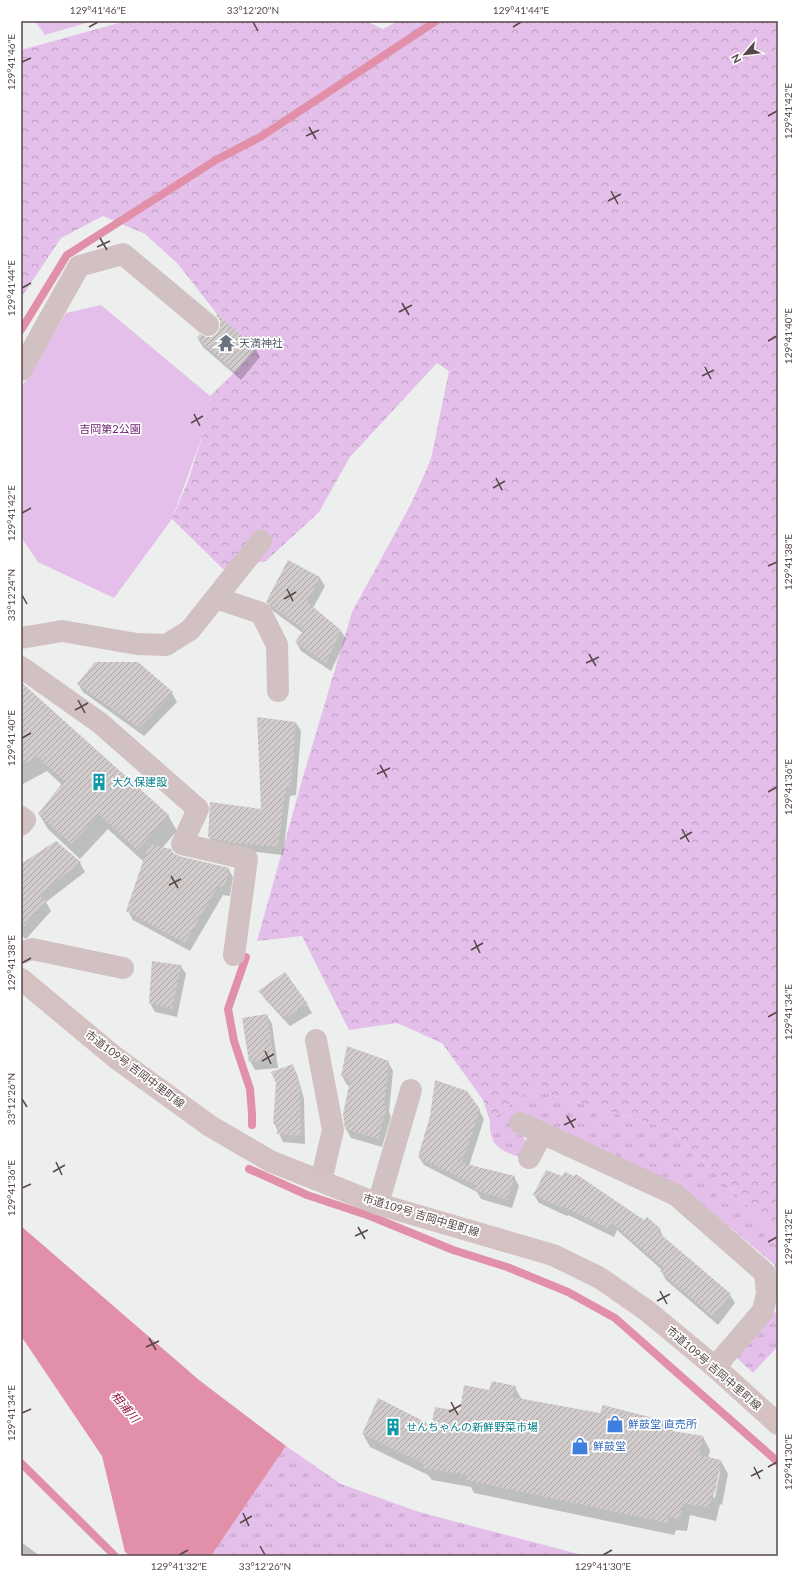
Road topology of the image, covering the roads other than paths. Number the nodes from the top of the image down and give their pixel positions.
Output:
1 (208, 325) dead end
2 (21, 370) edge
3 (261, 542) dead end
4 (216, 598) junction
5 (21, 637) edge
6 (21, 667) edge
7 (278, 691) dead end
8 (21, 816) edge
9 (21, 825) edge
10 (21, 953) edge
11 (234, 955) dead end
12 (123, 968) dead end
13 (21, 979) edge
14 (316, 1040) dead end
15 (411, 1090) dead end
16 (520, 1124) dead end
17 (542, 1134) junction
18 (529, 1158) dead end
19 (321, 1181) junction
20 (378, 1204) junction
21 (716, 1367) junction
22 (778, 1424) edge

1 - 2 street
3 - 4 street
4 - 5 street
4 - 7 street
6 - 11 street
8 - 9 street
10 - 12 street
13 - 19 street, 市道109号 吉岡中里町線
14 - 19 street
15 - 20 street
16 - 17 street
17 - 18 street
17 - 21 street
19 - 20 street, 市道109号 吉岡中里町線
20 - 21 street, 市道109号 吉岡中里町線
21 - 22 street, 市道109号 吉岡中里町線

